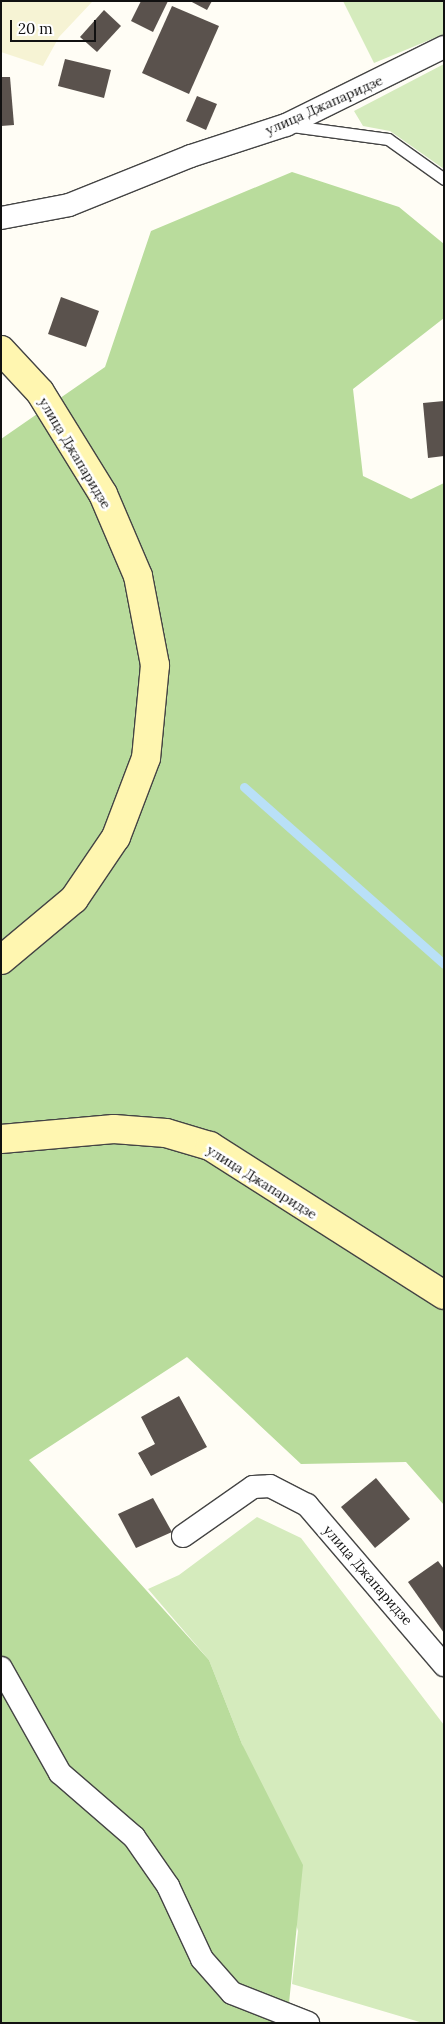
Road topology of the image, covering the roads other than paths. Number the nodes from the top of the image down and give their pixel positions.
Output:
1 (444, 47) edge
2 (286, 125) junction
3 (444, 179) edge
4 (1, 218) edge
5 (1, 350) edge
6 (1, 960) edge
7 (1, 1139) edge
8 (444, 1294) edge
9 (183, 1536) dead end
10 (444, 1665) edge
11 (1, 1668) edge
12 (308, 2023) edge

1 - 2 street, улица Джапаридзе
2 - 3 lane
2 - 4 street, улица Джапаридзе
5 - 6 street, улица Джапаридзе
7 - 8 street, улица Джапаридзе
9 - 10 street, улица Джапаридзе
11 - 12 street

